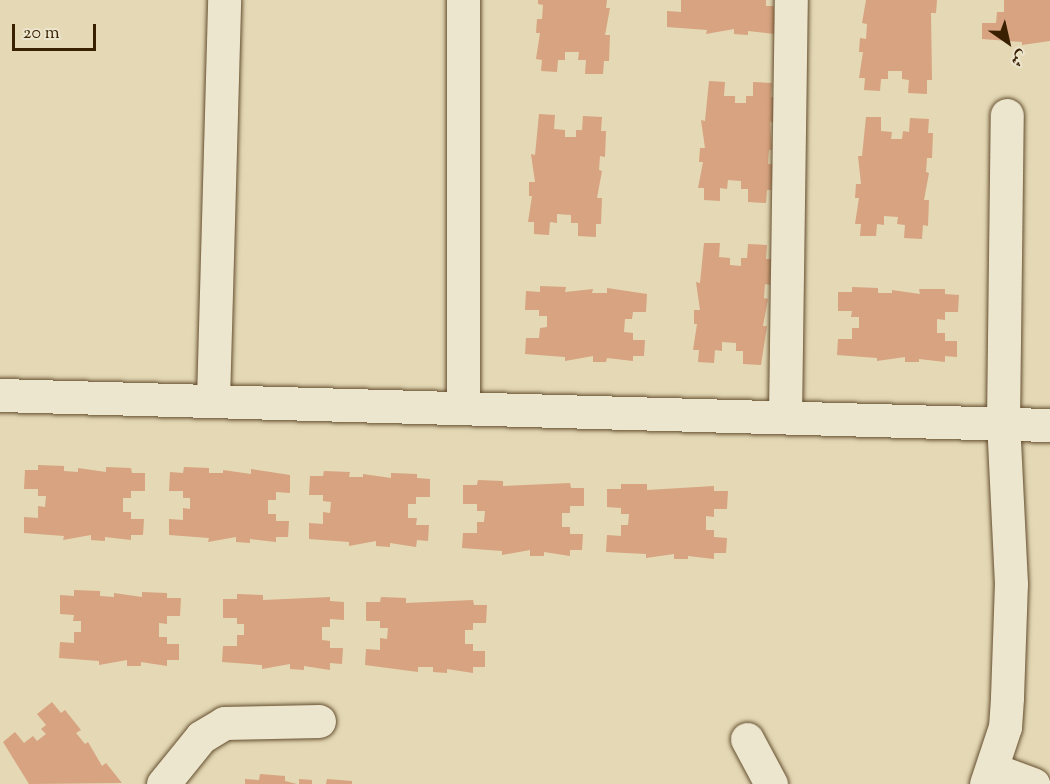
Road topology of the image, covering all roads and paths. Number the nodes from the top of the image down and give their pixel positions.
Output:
1 (224, 0) edge
2 (463, 0) edge
3 (791, 0) edge
4 (1007, 115) dead end
5 (0, 394) edge
6 (213, 400) junction
7 (464, 407) junction
8 (785, 416) junction
9 (1003, 422) junction
10 (1050, 425) edge
11 (319, 721) dead end
12 (747, 739) dead end
13 (989, 776) edge
14 (163, 784) edge
15 (771, 784) edge
16 (1033, 784) edge

1 - 6 street
2 - 7 street
3 - 8 street
4 - 9 street
5 - 6 street
6 - 7 street
7 - 8 street
8 - 9 street
9 - 10 street
9 - 13 street
11 - 14 street
12 - 15 street
13 - 16 street

